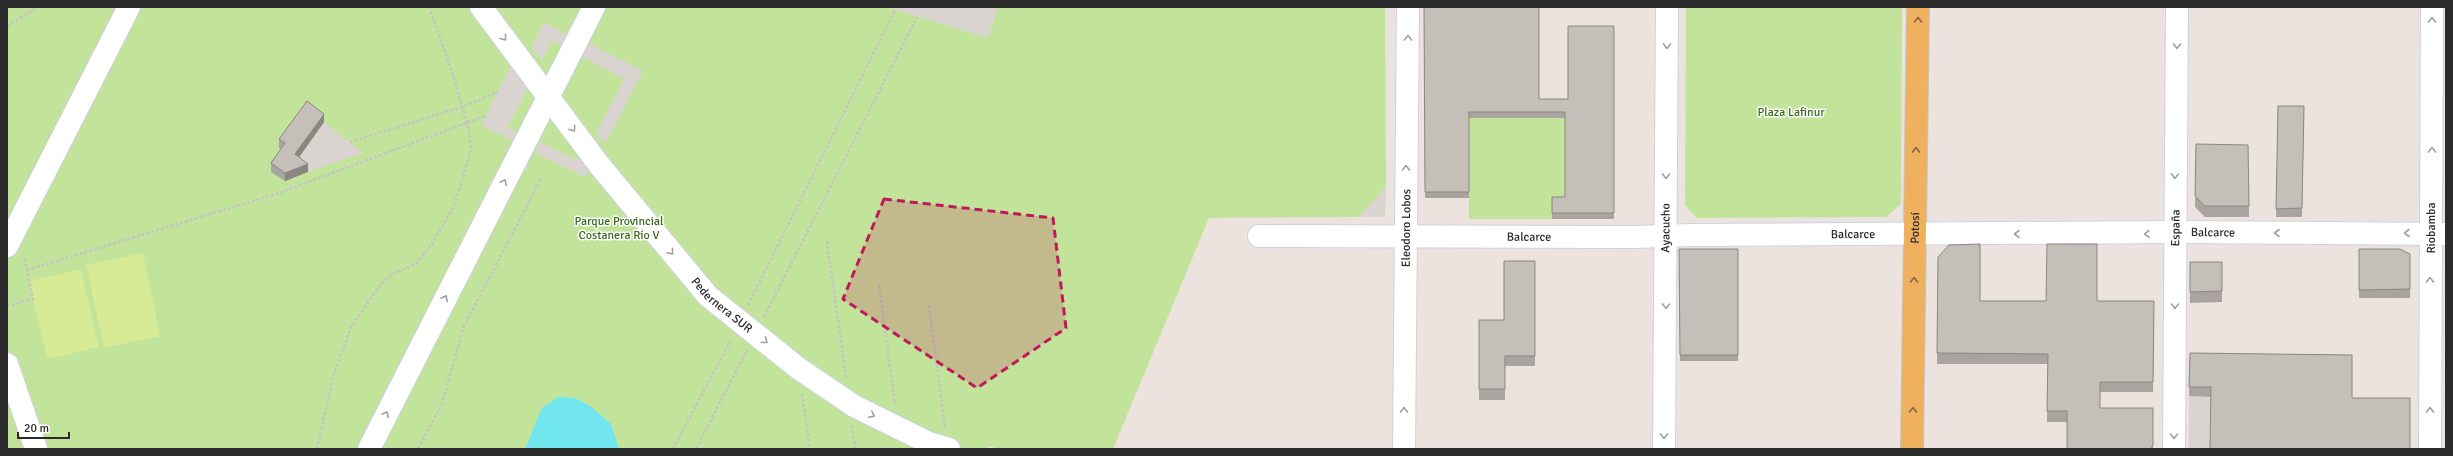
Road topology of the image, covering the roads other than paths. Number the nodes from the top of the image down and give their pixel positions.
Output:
1 (128, 7) edge
2 (481, 7) edge
3 (594, 7) edge
4 (1408, 7) edge
5 (1667, 7) edge
6 (1918, 7) edge
7 (2177, 7) edge
8 (2432, 7) edge
9 (550, 97) junction
10 (2175, 232) junction
11 (2438, 233) edge
12 (1915, 234) junction
13 (1259, 236) dead end
14 (1666, 236) junction
15 (1405, 237) junction
16 (7, 246) edge
17 (7, 364) edge
18 (36, 449) edge
19 (369, 449) edge
20 (948, 449) edge
21 (1404, 449) edge
22 (1664, 449) edge
23 (1912, 449) edge
24 (2174, 449) edge
25 (2430, 449) edge

1 - 16 street
2 -> 9 street, Pedernera SUR
3 - 9 street
15 -> 4 street, Eleodoro Lobos
5 -> 14 street, Ayacucho
12 -> 6 main road, Potosí
7 -> 10 street, España
11 -> 8 street, Riobamba
19 -> 9 street
9 -> 20 street, Pedernera SUR
11 -> 10 street, Balcarce
10 -> 12 street, Balcarce
10 -> 24 street, España
25 -> 11 street, Riobamba
12 - 14 street, Balcarce
23 -> 12 main road, Potosí
13 - 15 street, Balcarce
14 - 15 street, Balcarce
14 -> 22 street, Ayacucho
21 -> 15 street, Eleodoro Lobos
17 - 18 street

